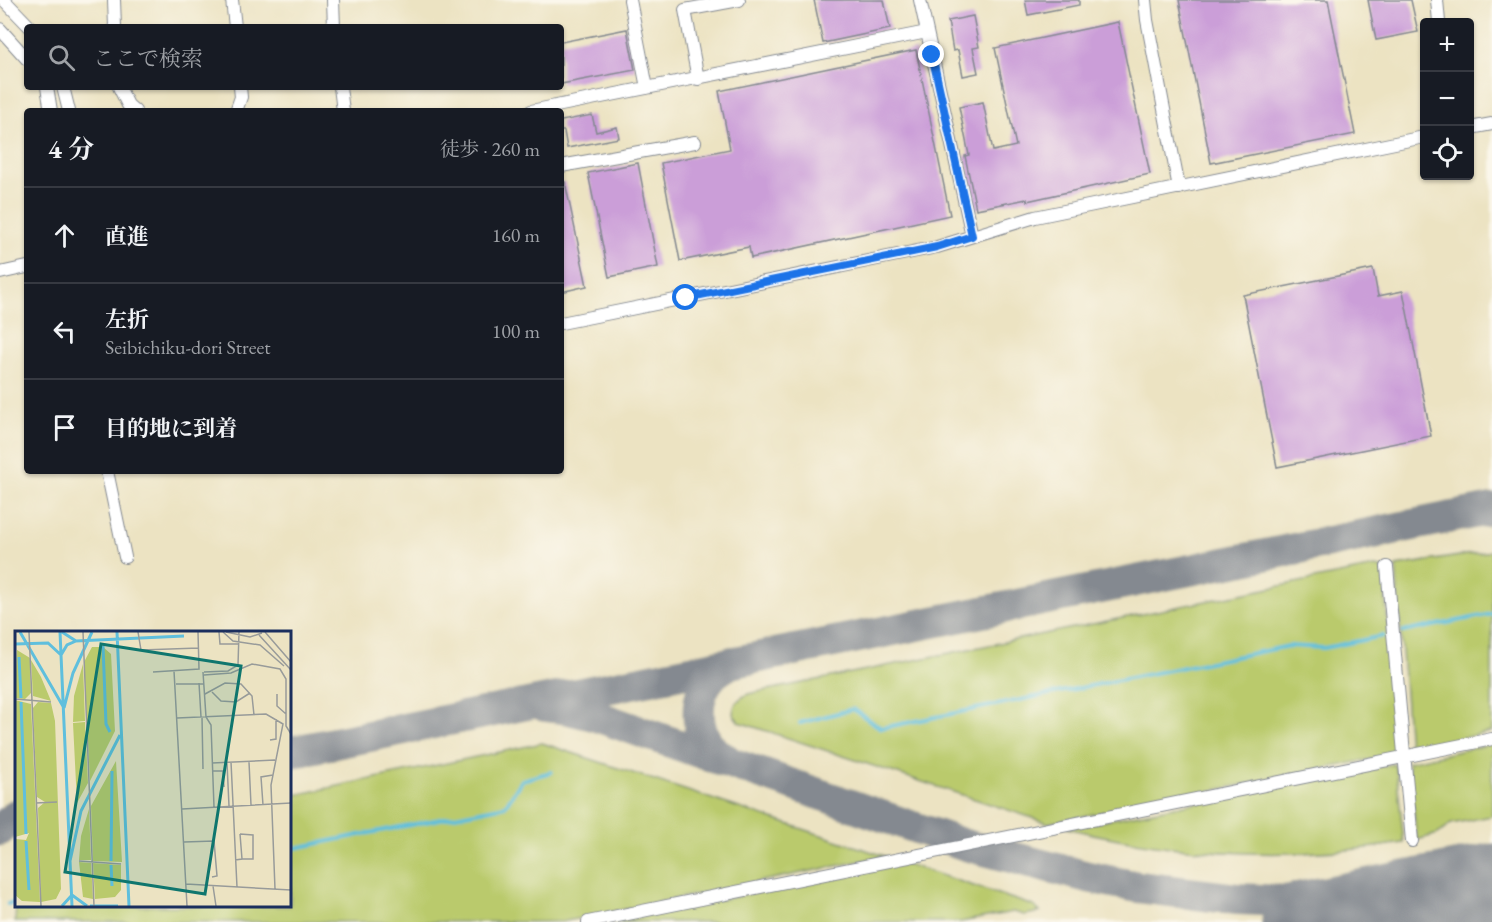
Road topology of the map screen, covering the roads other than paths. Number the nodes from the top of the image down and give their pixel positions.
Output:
1 (4, 0) edge
2 (114, 0) edge
3 (232, 0) edge
4 (333, 0) edge
5 (630, 0) edge
6 (739, 0) edge
7 (920, 0) edge
8 (1145, 0) edge
9 (1437, 0) edge
10 (1439, 18) edge
11 (27, 24) edge
12 (115, 24) edge
13 (235, 24) edge
14 (334, 24) edge
15 (0, 29) edge
16 (927, 32) junction
17 (24, 56) edge
18 (698, 79) junction
19 (647, 88) junction
20 (48, 90) edge
21 (64, 90) edge
22 (120, 90) edge
23 (240, 90) edge
24 (340, 90) edge
25 (50, 108) edge
26 (68, 108) edge
27 (132, 108) edge
28 (237, 108) edge
29 (343, 108) edge
30 (546, 108) edge
31 (1492, 124) edge
32 (1474, 127) edge
33 (1420, 138) edge
34 (695, 142) dead end
35 (564, 165) edge
36 (1179, 188) junction
37 (972, 236) junction
38 (24, 268) edge
39 (0, 273) edge
40 (564, 322) edge
41 (108, 474) edge
42 (125, 557) dead end
43 (1387, 567) dead end
44 (1492, 739) edge
45 (1404, 757) junction
46 (1412, 841) dead end
47 (588, 922) edge

1 - 11 street
2 - 12 street
3 - 13 street
4 - 14 street
5 - 19 street
6 - 18 street
7 - 16 street
8 - 36 street
9 - 10 street
15 - 17 street
16 - 18 street
16 - 37 street
18 - 19 street
19 - 30 street
20 - 25 street
21 - 26 street
22 - 27 street
23 - 28 street
24 - 29 street
31 - 32 street
33 - 36 street
34 - 35 street
36 - 37 street
37 - 40 street
38 - 39 street
41 - 42 street
43 - 45 street
44 - 45 street
45 - 46 street
45 - 47 street

